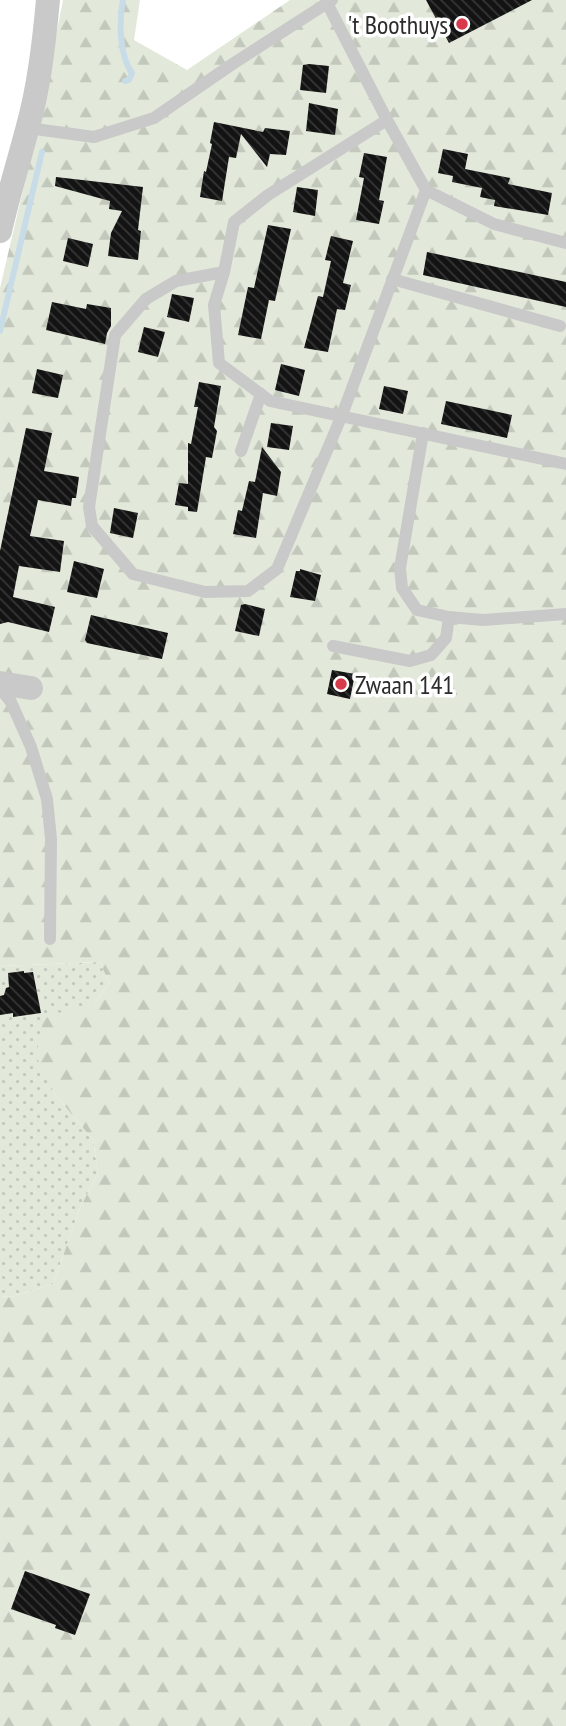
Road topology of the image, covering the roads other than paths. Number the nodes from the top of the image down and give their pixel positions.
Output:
1 (48, 0) edge
2 (329, 1) edge
3 (387, 120) junction
4 (28, 128) junction
5 (426, 190) junction
6 (0, 231) edge
7 (566, 243) edge
8 (224, 272) junction
9 (392, 279) junction
10 (560, 326) dead end
11 (261, 394) junction
12 (342, 415) junction
13 (423, 433) junction
14 (242, 451) dead end
15 (566, 464) edge
16 (566, 614) edge
17 (449, 617) junction
18 (334, 646) dead end
19 (0, 683) edge
20 (0, 688) edge
21 (31, 688) dead end
22 (50, 939) dead end

1 - 4 street
2 - 3 lane
2 - 4 lane
3 - 5 lane
3 - 8 lane
4 - 6 street
5 - 7 lane
5 - 9 lane
8 - 11 lane
8 - 12 lane
9 - 10 lane
9 - 12 lane
11 - 12 lane
11 - 14 lane
12 - 13 lane
13 - 15 lane
13 - 17 lane
16 - 17 lane
17 - 18 lane
19 - 21 street
20 - 22 lane

